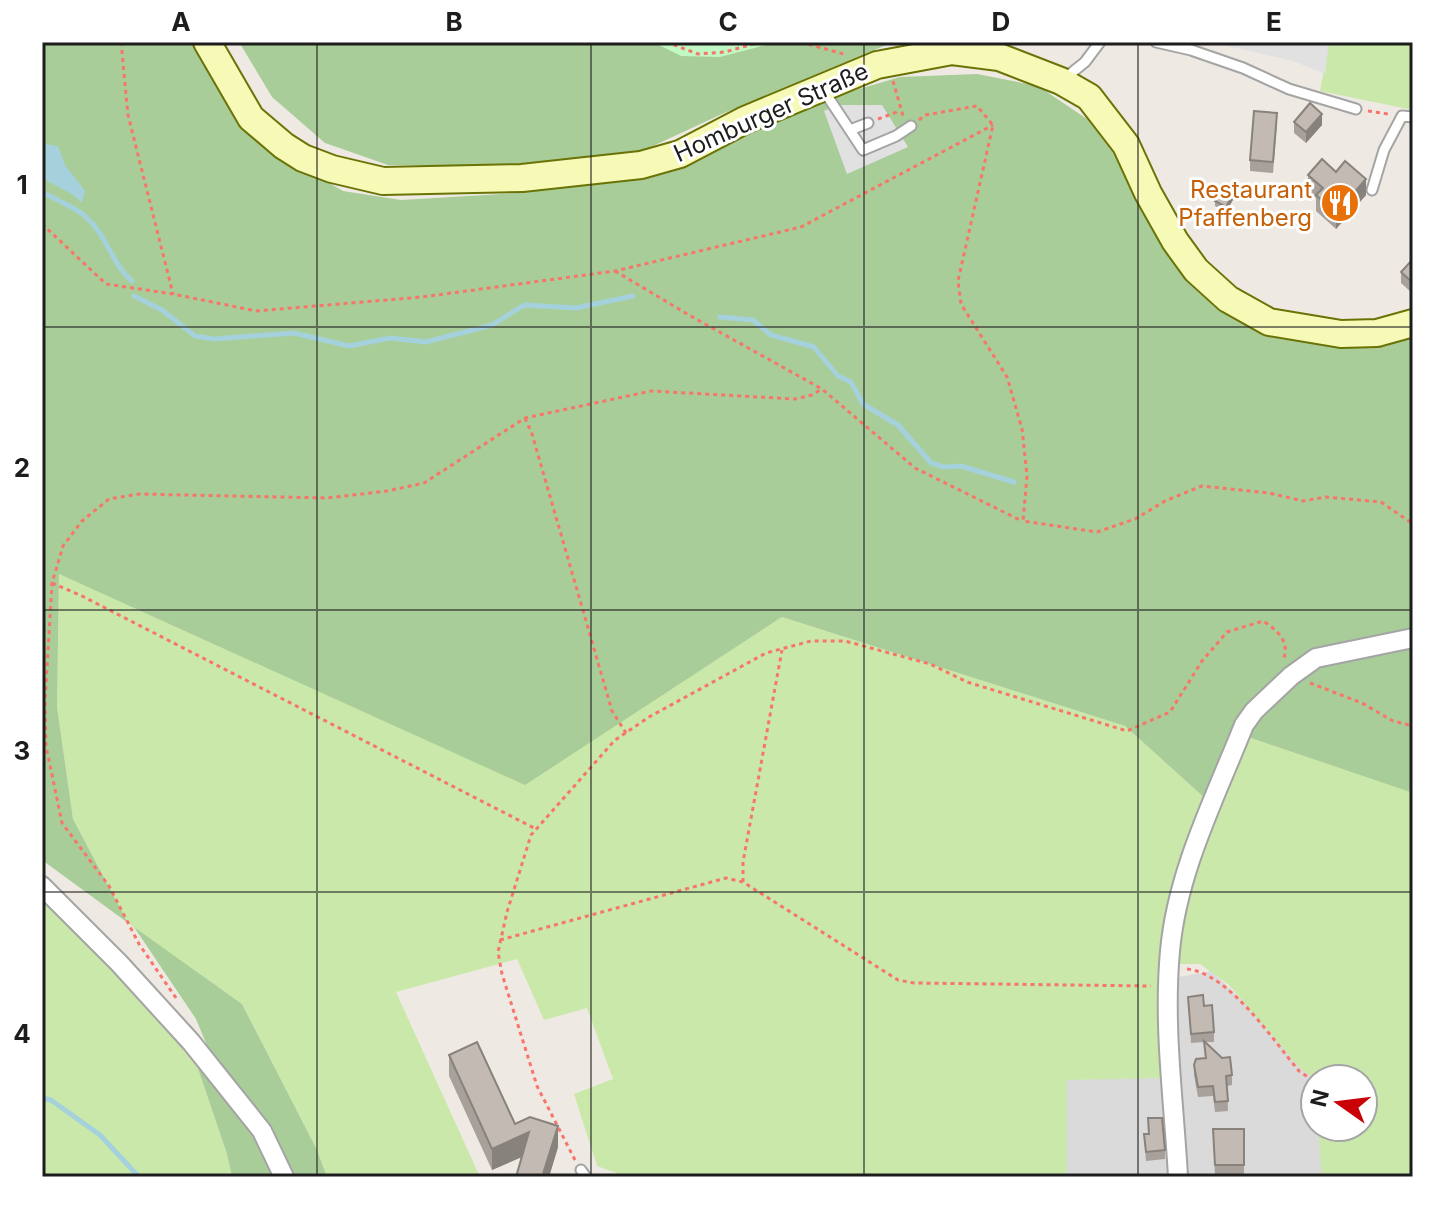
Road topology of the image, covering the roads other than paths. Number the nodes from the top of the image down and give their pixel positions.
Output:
1 (207, 42) edge
2 (1100, 42) edge
3 (1156, 42) edge
4 (1061, 81) junction
5 (822, 88) junction
6 (1356, 109) road end
7 (1408, 116) edge
8 (868, 123) road end
9 (911, 126) road end
10 (850, 130) junction
11 (1372, 190) dead end
12 (1413, 323) edge
13 (1413, 638) edge
14 (42, 886) edge
15 (284, 1177) edge
16 (1178, 1177) edge

1 - 5 main road, Homburger Straße
2 - 4 lane
3 - 6 lane
4 - 5 main road, Homburger Straße
4 - 12 main road, Homburger Straße
5 - 10 lane
7 - 11 lane
8 - 10 lane
9 - 10 lane
13 - 16 street
14 - 15 street

